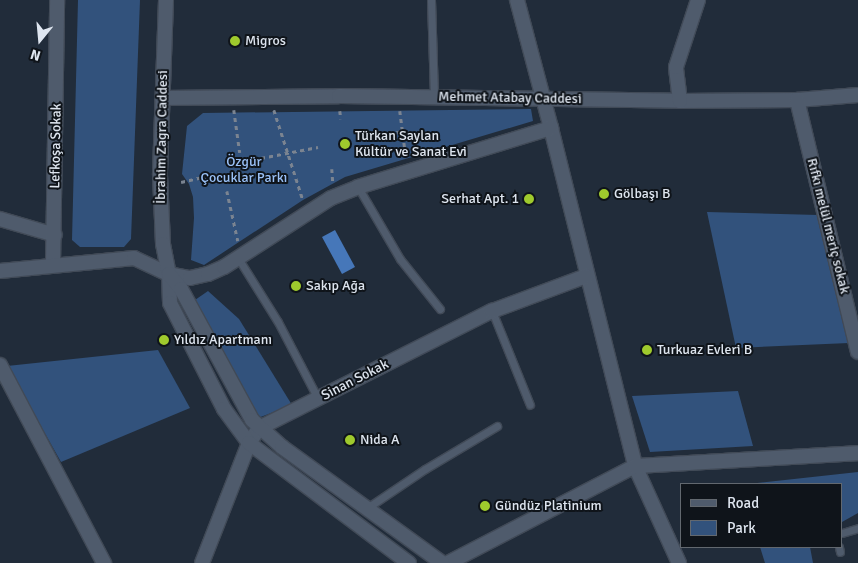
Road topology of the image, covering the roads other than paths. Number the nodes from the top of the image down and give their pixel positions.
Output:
1 (57, 0) edge
2 (166, 0) edge
3 (431, 0) edge
4 (517, 0) edge
5 (698, 0) edge
6 (858, 95) edge
7 (434, 97) junction
8 (162, 98) junction
9 (544, 98) junction
10 (797, 100) junction
11 (680, 101) junction
12 (551, 128) junction
13 (358, 187) junction
14 (0, 219) edge
15 (55, 235) junction
16 (240, 256) junction
17 (53, 264) junction
18 (0, 271) edge
19 (169, 274) junction
20 (586, 276) junction
21 (440, 309) dead end
22 (492, 311) junction
23 (858, 352) edge
24 (0, 365) edge
25 (318, 399) junction
26 (530, 405) dead end
27 (497, 426) dead end
28 (259, 428) junction
29 (249, 443) junction
30 (858, 453) edge
31 (635, 466) junction
32 (367, 508) junction
33 (858, 528) edge
34 (843, 533) edge
35 (104, 563) edge
36 (202, 563) edge
37 (409, 563) edge
38 (442, 563) edge
39 (448, 563) edge
40 (679, 563) edge

1 - 15 street, Lefkoşa Sokak
2 - 8 street, İbrahim Zagra Caddesi
3 - 7 lane
4 - 9 street
5 - 11 street
6 - 10 street, Mehmet Atabay Caddesi
7 - 8 street, Mehmet Atabay Caddesi
7 - 9 street, Mehmet Atabay Caddesi
8 - 19 street, İbrahim Zagra Caddesi
9 - 11 street, Mehmet Atabay Caddesi
9 - 12 street
10 - 11 street, Mehmet Atabay Caddesi
10 - 23 street, Rıfkı melül meriç sokak
12 - 13 street
12 - 20 street
13 - 16 street
13 - 21 lane
14 - 15 street
15 - 17 street, Lefkoşa Sokak
16 - 19 street
16 - 25 lane
17 - 18 street
17 - 19 street
19 - 28 street
19 - 29 street
20 - 22 street, Sinan Sokak
20 - 31 street
22 - 25 street, Sinan Sokak
22 - 26 lane
24 - 35 street
25 - 28 street, Sinan Sokak
27 - 32 lane
28 - 29 street
28 - 32 street
29 - 36 street
29 - 37 street
30 - 31 street
31 - 39 street
31 - 40 street
32 - 38 street
33 - 34 lane

